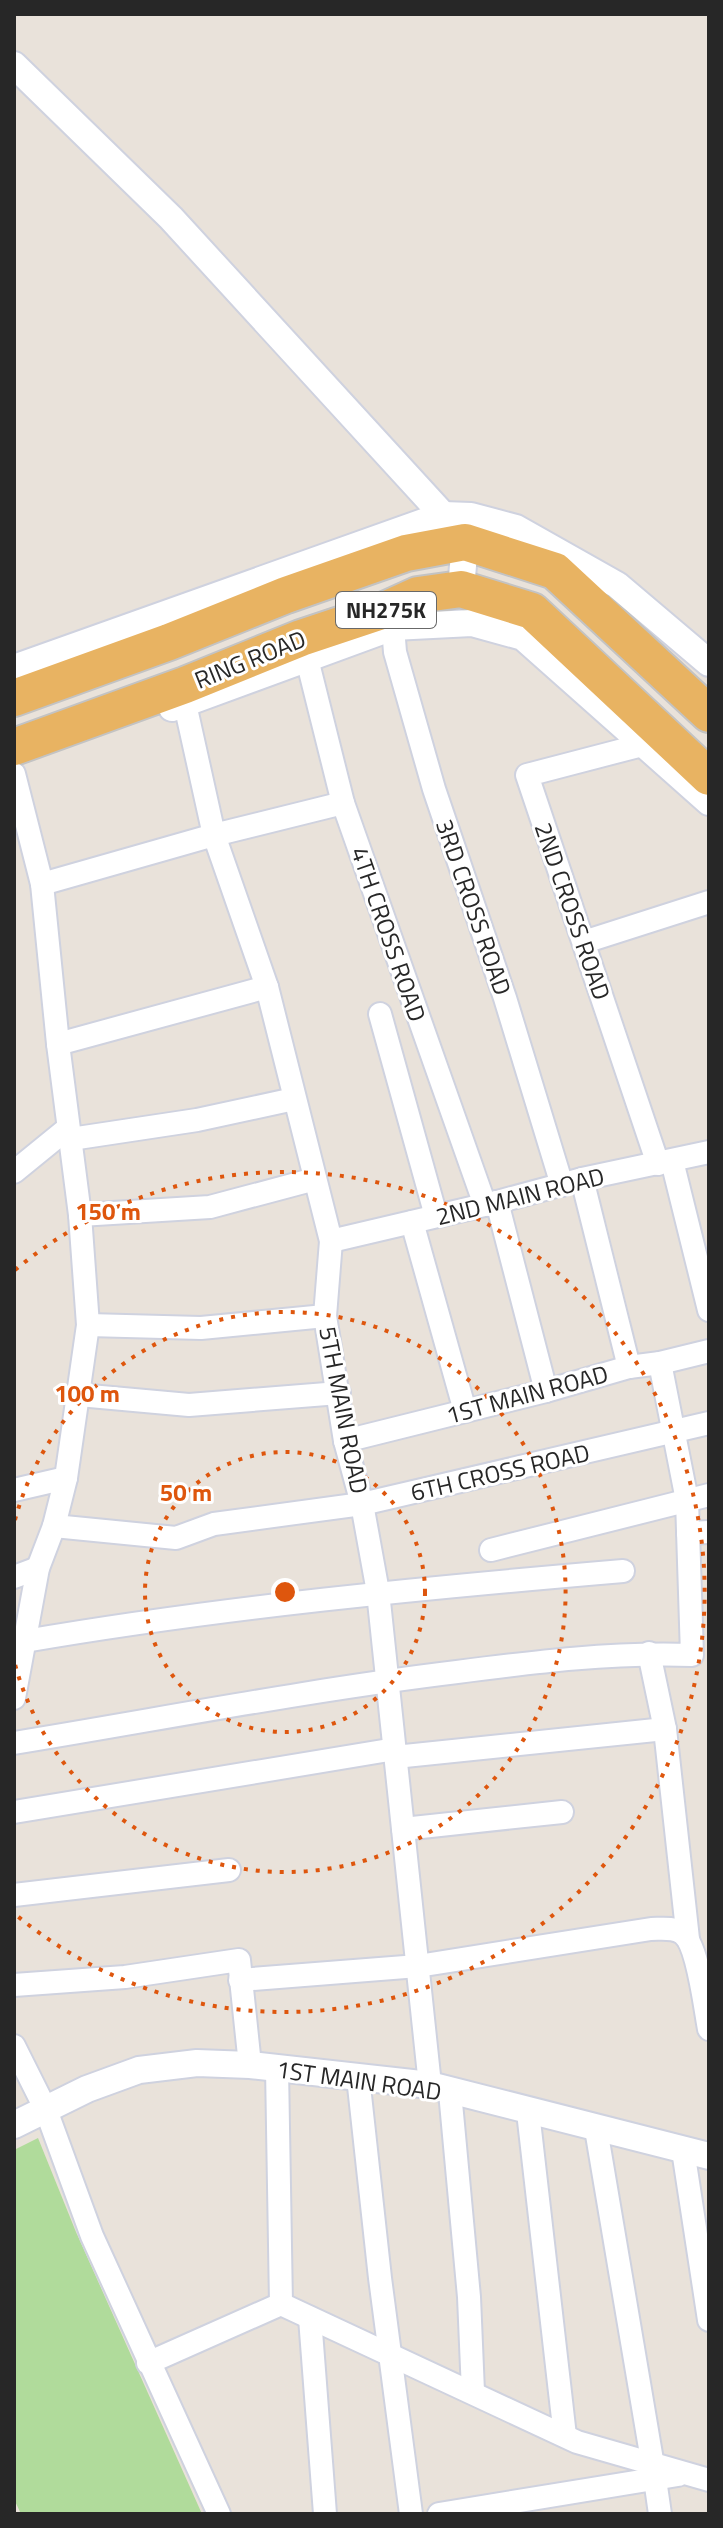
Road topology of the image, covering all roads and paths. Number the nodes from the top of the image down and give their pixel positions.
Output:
1 (14, 65) edge
2 (454, 528) junction
3 (461, 589) junction
4 (393, 627) junction
5 (307, 659) junction
6 (709, 663) edge
7 (14, 668) edge
8 (14, 698) edge
9 (185, 704) junction
10 (709, 714) edge
11 (646, 744) junction
12 (14, 747) edge
13 (14, 764) edge
14 (14, 774) edge
15 (709, 777) edge
16 (709, 802) edge
17 (343, 803) junction
18 (214, 835) junction
19 (42, 884) junction
20 (709, 902) edge
21 (584, 942) junction
22 (267, 987) junction
23 (380, 1014) dead end
24 (58, 1044) junction
25 (294, 1099) junction
26 (70, 1133) junction
27 (709, 1152) edge
28 (665, 1163) junction
29 (14, 1172) edge
30 (315, 1179) junction
31 (572, 1182) junction
32 (491, 1204) junction
33 (80, 1215) junction
34 (436, 1216) junction
35 (412, 1222) junction
36 (331, 1241) junction
37 (709, 1310) edge
38 (325, 1316) junction
39 (88, 1325) junction
40 (709, 1351) edge
41 (660, 1363) junction
42 (629, 1367) junction
43 (546, 1391) junction
44 (339, 1393) junction
45 (79, 1395) junction
46 (465, 1411) junction
47 (709, 1423) edge
48 (675, 1431) junction
49 (345, 1441) junction
50 (66, 1478) junction
51 (14, 1490) edge
52 (698, 1498) edge
53 (362, 1504) junction
54 (54, 1526) junction
55 (699, 1532) edge
56 (491, 1550) dead end
57 (38, 1568) junction
58 (623, 1571) dead end
59 (14, 1577) edge
60 (378, 1592) junction
61 (20, 1652) edge
62 (649, 1653) junction
63 (387, 1680) junction
64 (14, 1698) edge
65 (665, 1729) junction
66 (14, 1743) edge
67 (395, 1753) junction
68 (14, 1812) edge
69 (562, 1812) dead end
70 (403, 1829) junction
71 (229, 1870) dead end
72 (14, 1895) edge
73 (697, 1950) edge
74 (418, 1966) junction
75 (240, 1980) junction
76 (14, 1985) edge
77 (709, 2029) edge
78 (14, 2046) edge
79 (250, 2065) junction
80 (277, 2068) junction
81 (358, 2077) junction
82 (440, 2088) junction
83 (46, 2110) junction
84 (528, 2112) junction
85 (14, 2125) edge
86 (596, 2129) junction
87 (683, 2150) junction
88 (709, 2156) edge
89 (281, 2304) junction
90 (310, 2318) junction
91 (709, 2320) edge
92 (389, 2356) junction
93 (148, 2363) junction
94 (473, 2392) junction
95 (565, 2436) junction
96 (654, 2472) junction
97 (709, 2480) edge
98 (219, 2514) edge
99 (325, 2514) edge
100 (411, 2514) edge
101 (439, 2514) edge
102 (660, 2514) edge

1 - 2 street
2 - 3 street
2 - 6 street
2 - 7 street
2 - 8 highway, RING ROAD / NH275K
2 - 10 highway, RING ROAD / NH275K
3 - 12 highway, RING ROAD / NH275K
3 - 15 highway, RING ROAD / NH275K
4 - 5 street
4 - 11 street
4 - 31 street, 3RD CROSS ROAD
5 - 9 street
5 - 17 street, 4TH CROSS ROAD
9 - 13 street
9 - 18 street, 5TH MAIN ROAD
11 - 16 street
11 - 21 street, 2ND CROSS ROAD
14 - 19 street
17 - 18 street
17 - 32 street, 4TH CROSS ROAD
18 - 19 street
18 - 22 street, 5TH MAIN ROAD
19 - 24 street
20 - 21 street
21 - 28 street, 2ND CROSS ROAD
22 - 24 street
22 - 25 street, 5TH MAIN ROAD
23 - 34 street
24 - 26 street
25 - 26 street
25 - 30 street, 5TH MAIN ROAD
26 - 29 street
26 - 33 street
27 - 28 street, 2ND MAIN ROAD
28 - 31 street, 2ND MAIN ROAD
28 - 37 street, 2ND CROSS ROAD
30 - 33 street
30 - 36 street, 5TH MAIN ROAD
31 - 32 street, 2ND MAIN ROAD
31 - 42 street, 3RD CROSS ROAD
32 - 34 street, 2ND MAIN ROAD
32 - 43 street, 4TH CROSS ROAD
33 - 39 street
34 - 35 street, 2ND MAIN ROAD
35 - 36 street, 2ND MAIN ROAD
35 - 46 street
36 - 38 street, 5TH MAIN ROAD
38 - 39 street
38 - 44 street, 5TH MAIN ROAD
39 - 45 street
40 - 41 street, 1ST MAIN ROAD
41 - 42 street, 1ST MAIN ROAD
41 - 48 street
42 - 43 street, 1ST MAIN ROAD
43 - 46 street, 1ST MAIN ROAD
44 - 45 street
44 - 49 street, 5TH MAIN ROAD
45 - 50 street
46 - 49 street, 1ST MAIN ROAD
47 - 48 street, 6TH CROSS ROAD
48 - 52 street
48 - 53 street, 6TH CROSS ROAD
49 - 53 street, 5TH MAIN ROAD
50 - 51 street
50 - 54 street
52 - 55 street
52 - 56 street
53 - 54 street, 6TH CROSS ROAD
53 - 60 street, 5TH MAIN ROAD
54 - 57 street
55 - 62 street
57 - 59 street
57 - 61 street
58 - 60 street
60 - 61 street
60 - 63 street, 5TH MAIN ROAD
61 - 64 street
62 - 63 street
62 - 65 street
63 - 66 street
63 - 67 street, 5TH MAIN ROAD
65 - 67 street
65 - 73 street
67 - 68 street
67 - 70 street, 5TH MAIN ROAD
69 - 70 street
70 - 74 street, 5TH MAIN ROAD
71 - 72 street
73 - 74 street
73 - 77 street
74 - 75 street
74 - 82 street, 5TH MAIN ROAD
75 - 76 street
75 - 79 street
78 - 83 street
79 - 80 street, 1ST MAIN ROAD
79 - 83 street, 1ST MAIN ROAD
80 - 81 street, 1ST MAIN ROAD
80 - 89 street
81 - 82 street, 1ST MAIN ROAD
81 - 92 street
82 - 84 street, 1ST MAIN ROAD
82 - 94 street, 5TH MAIN ROAD
83 - 85 street, 1ST MAIN ROAD
83 - 93 street
84 - 86 street, 1ST MAIN ROAD
84 - 95 street
86 - 87 street, 1ST MAIN ROAD
86 - 96 street
87 - 88 street, 1ST MAIN ROAD
87 - 91 street
89 - 90 street
89 - 93 street
90 - 92 street
90 - 99 street
92 - 94 street
92 - 100 street
93 - 98 street
94 - 95 street
95 - 96 street
96 - 97 street
96 - 101 street
96 - 102 street

